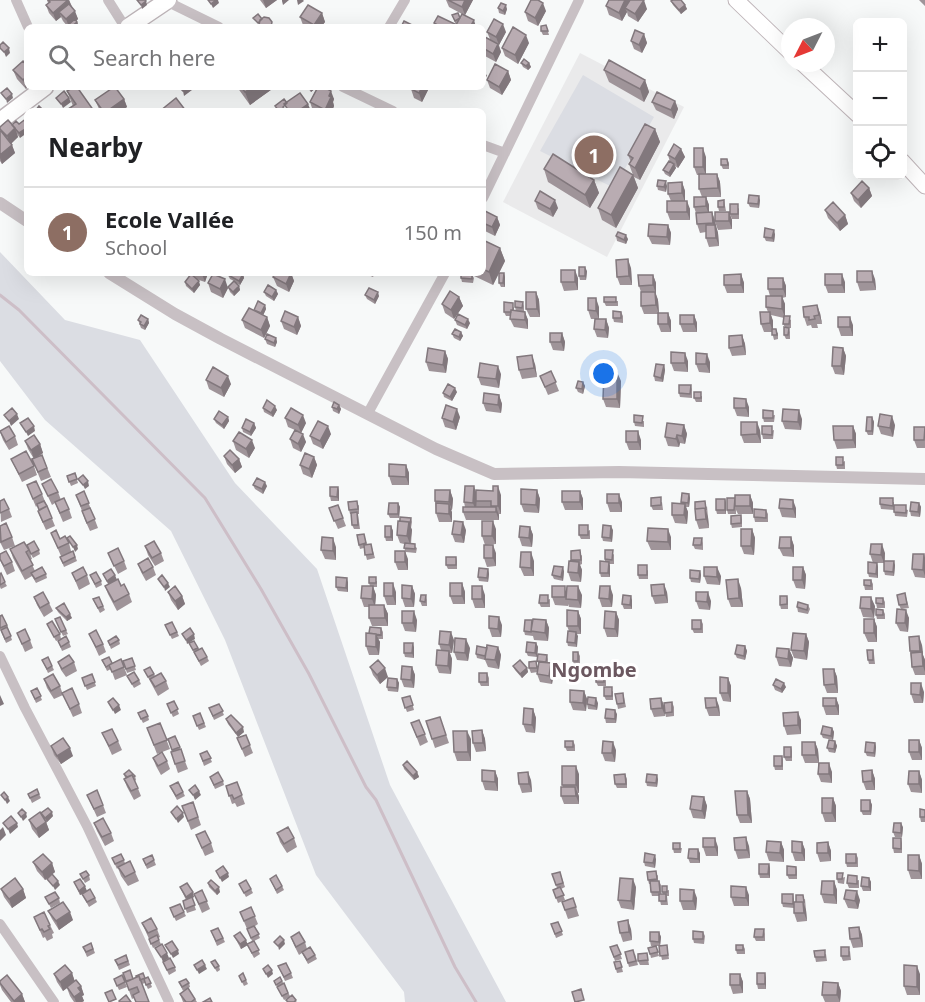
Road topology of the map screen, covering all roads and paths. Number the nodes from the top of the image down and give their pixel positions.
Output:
1 (15, 0) edge
2 (108, 0) edge
3 (405, 0) edge
4 (579, 0) edge
5 (736, 0) edge
6 (167, 1) edge
7 (27, 24) edge
8 (125, 24) edge
9 (132, 24) edge
10 (213, 24) edge
11 (391, 24) edge
12 (781, 42) edge
13 (812, 72) edge
14 (41, 90) edge
15 (352, 90) edge
16 (387, 108) edge
17 (853, 110) edge
18 (0, 121) edge
19 (486, 146) edge
20 (505, 153) junction
21 (907, 166) edge
22 (925, 186) edge
23 (486, 192) edge
24 (0, 203) edge
25 (24, 219) edge
26 (114, 276) edge
27 (443, 276) edge
28 (369, 413) junction
29 (925, 479) edge
30 (0, 656) edge
31 (0, 924) edge
32 (54, 1002) edge
33 (169, 1002) edge

1 - 7 street
2 - 8 street
3 - 11 street
4 - 20 street
5 - 12 main road
6 - 9 main road
6 - 10 street
13 - 17 main road
14 - 18 main road
15 - 16 street
19 - 20 street
20 - 23 street
21 - 22 main road
24 - 25 street
26 - 28 street
27 - 28 street
28 - 29 street
30 - 33 street
31 - 32 street

